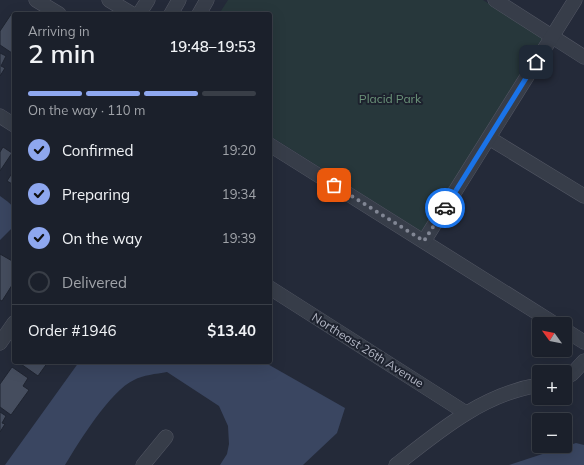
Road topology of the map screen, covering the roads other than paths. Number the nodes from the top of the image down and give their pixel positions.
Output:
1 (37, 0) edge
2 (109, 0) edge
3 (148, 0) edge
4 (179, 0) edge
5 (207, 0) edge
6 (495, 0) edge
7 (575, 0) edge
8 (56, 12) edge
9 (129, 12) edge
10 (140, 12) edge
11 (172, 12) edge
12 (200, 12) edge
13 (552, 36) junction
14 (584, 57) edge
15 (0, 116) edge
16 (12, 124) edge
17 (489, 138) junction
18 (272, 146) edge
19 (584, 196) edge
20 (424, 241) junction
21 (272, 289) edge
22 (544, 317) edge
23 (12, 326) edge
24 (572, 334) edge
25 (584, 342) edge
26 (0, 343) edge
27 (584, 361) edge
28 (572, 374) edge
29 (532, 386) edge
30 (466, 413) junction
31 (166, 437) dead end
32 (143, 465) edge
33 (396, 465) edge

1 - 8 street
2 - 9 street
3 - 10 street
4 - 11 street
5 - 12 street
6 - 13 street
7 - 13 street
13 - 14 street
13 - 17 street
15 - 16 street
17 - 19 street
17 - 20 street
18 - 20 street
20 - 22 street
21 - 30 street, Northeast 26th Avenue
23 - 26 street
24 - 25 street
27 - 28 street
29 - 30 street
30 - 33 street
31 - 32 street

